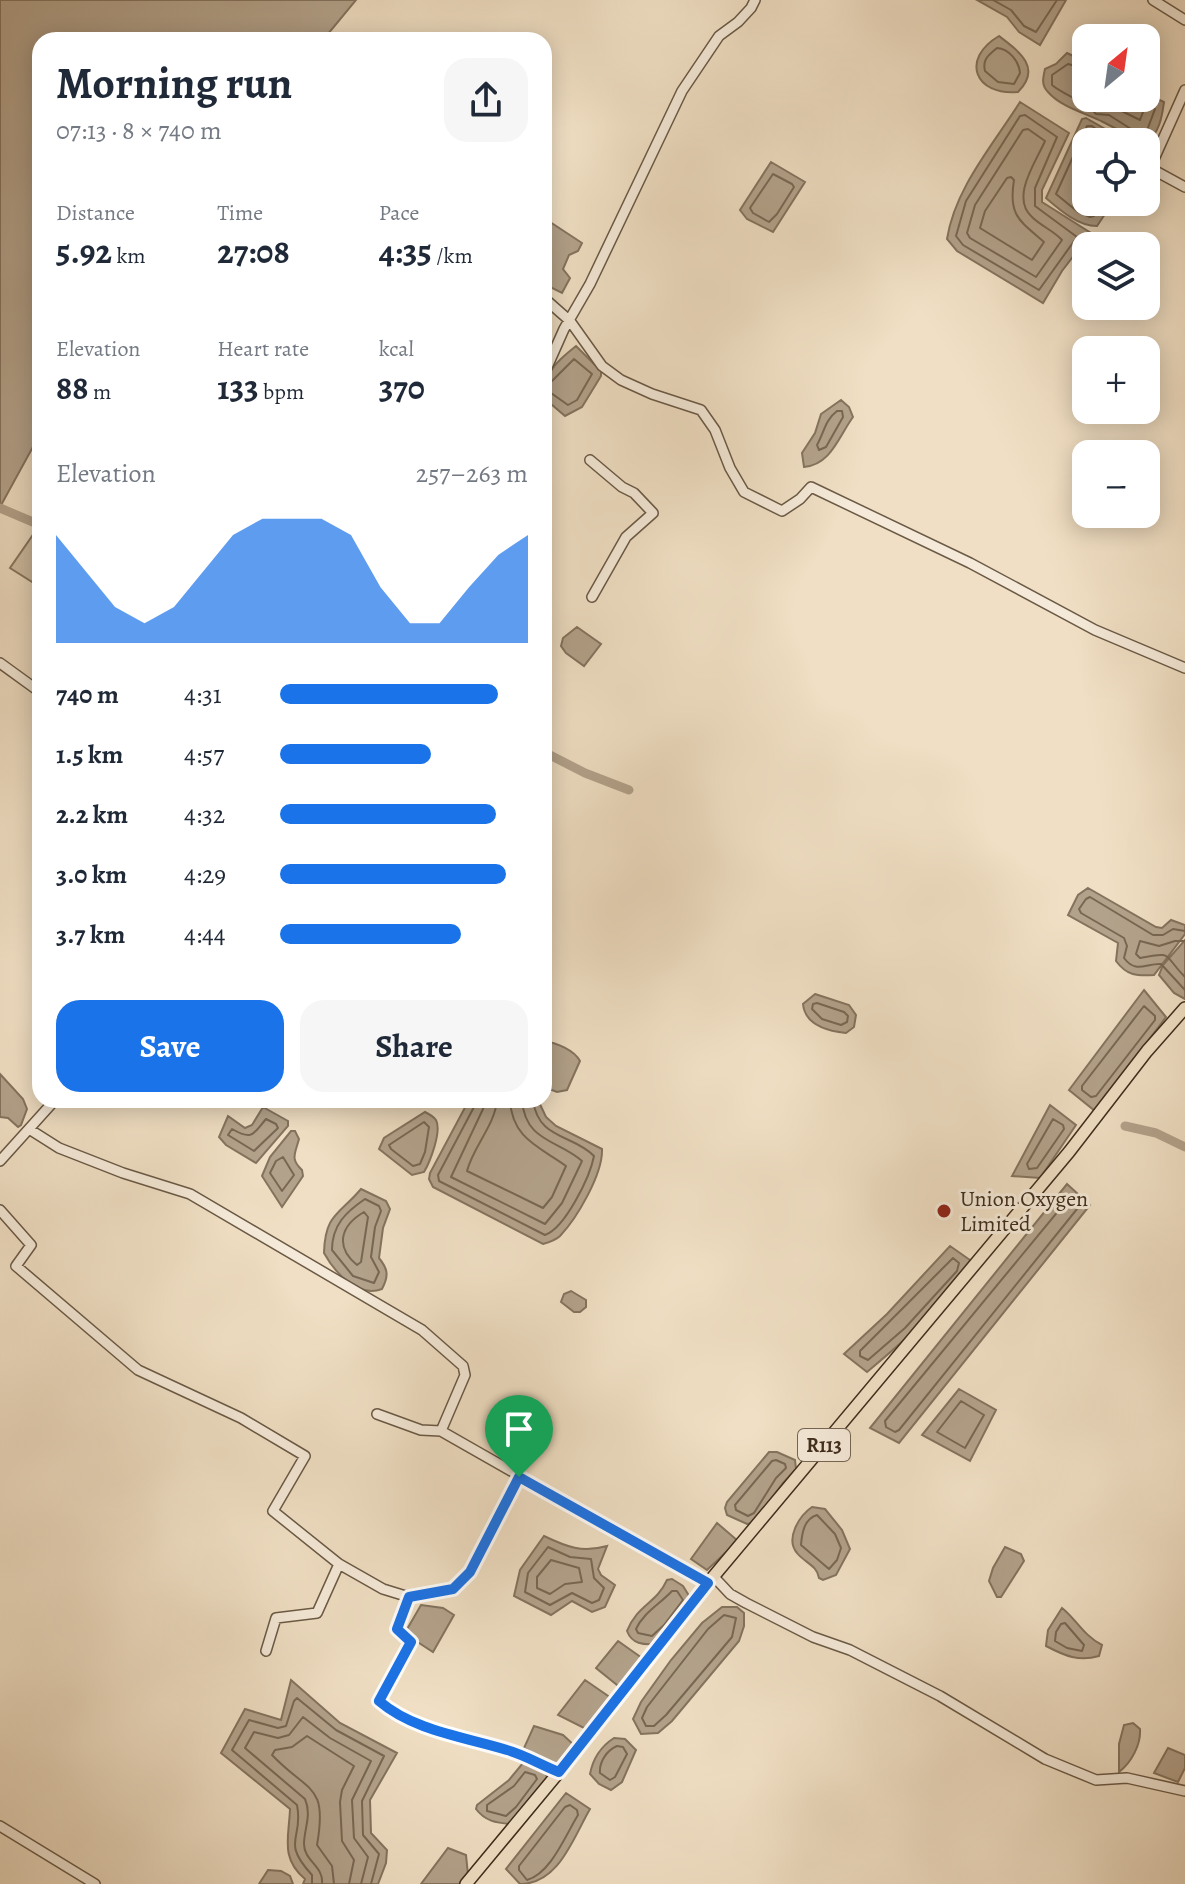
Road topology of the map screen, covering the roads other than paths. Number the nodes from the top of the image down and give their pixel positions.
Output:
1 (755, 0) edge
2 (1153, 0) edge
3 (1185, 20) edge
4 (1185, 90) edge
5 (1185, 187) edge
6 (552, 305) edge
7 (570, 321) junction
8 (552, 358) edge
9 (590, 460) dead end
10 (592, 597) dead end
11 (0, 663) edge
12 (1185, 668) edge
13 (32, 686) edge
14 (1185, 1008) edge
15 (48, 1108) edge
16 (29, 1129) junction
17 (0, 1161) edge
18 (0, 1210) edge
19 (377, 1414) dead end
20 (441, 1431) junction
21 (519, 1477) junction
22 (339, 1564) junction
23 (711, 1580) junction
24 (409, 1597) junction
25 (266, 1651) dead end
26 (559, 1772) junction
27 (1185, 1791) edge
28 (0, 1826) edge
29 (95, 1884) edge
30 (466, 1884) edge

1 - 7 street
2 - 3 street
4 - 5 street
6 - 7 street
7 - 8 street
7 - 12 street
9 - 10 street
11 - 13 street
14 - 23 main road, R113
15 - 16 street
16 - 17 street
16 - 20 street
18 - 22 street
19 - 20 street
20 - 21 street
21 - 23 street
21 - 24 street
22 - 24 street
22 - 25 street
23 - 26 main road, R113
23 - 27 street
24 - 26 street
26 - 30 main road, R113
28 - 29 street

